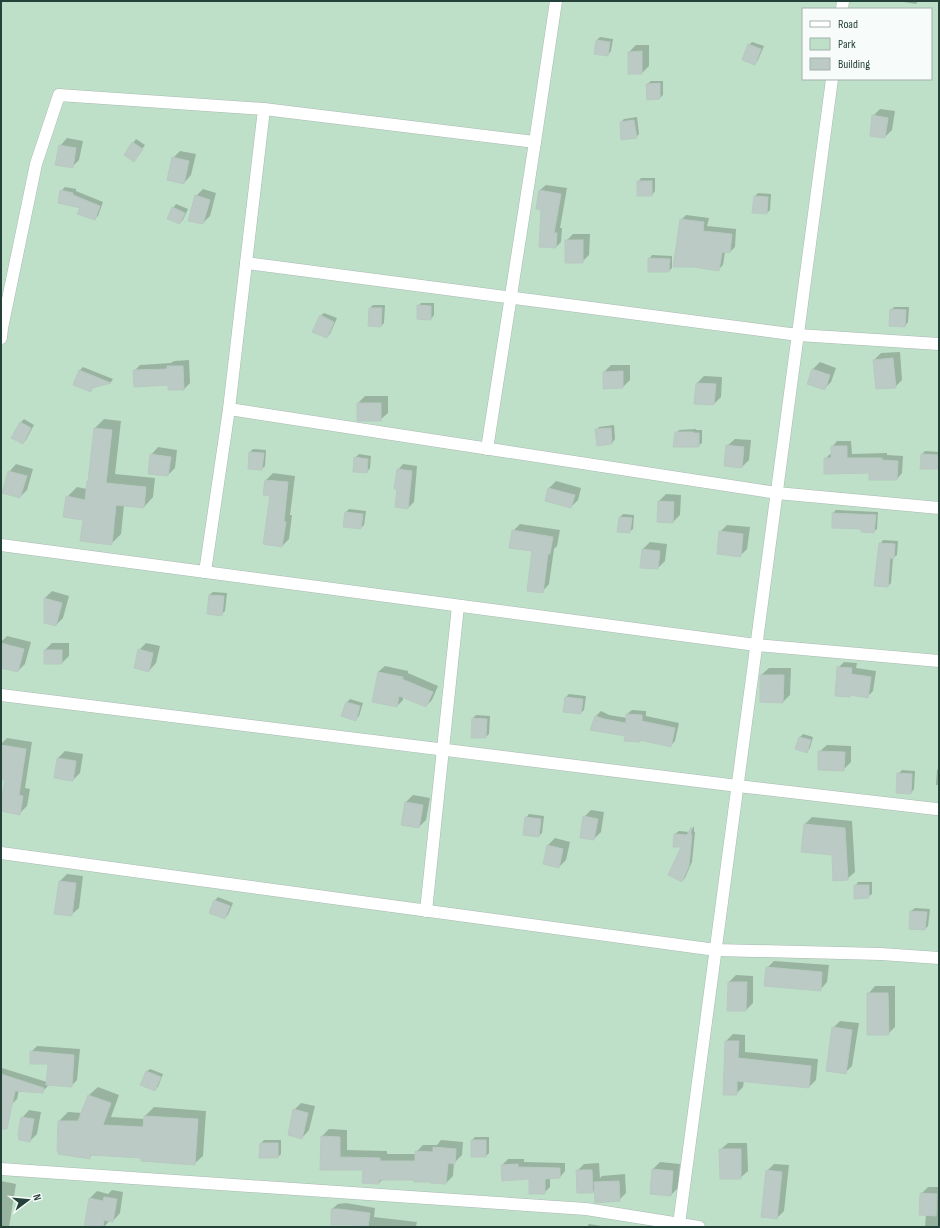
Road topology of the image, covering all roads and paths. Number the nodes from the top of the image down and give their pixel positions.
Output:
1 (556, 1) edge
2 (832, 80) edge
3 (264, 109) junction
4 (534, 142) junction
5 (246, 263) junction
6 (511, 298) junction
7 (798, 335) junction
8 (1, 338) edge
9 (939, 344) edge
10 (229, 409) junction
11 (487, 449) junction
12 (777, 493) junction
13 (939, 508) edge
14 (1, 545) edge
15 (206, 572) junction
16 (458, 606) junction
17 (756, 645) junction
18 (939, 661) edge
19 (1, 695) edge
20 (443, 750) junction
21 (738, 786) junction
22 (936, 809) dead end
23 (1, 853) edge
24 (426, 911) junction
25 (716, 950) junction
26 (939, 958) edge
27 (1, 1169) edge
28 (679, 1224) junction
29 (699, 1227) edge

1 - 4 street
2 - 7 street
3 - 4 street
3 - 5 street
3 - 8 street
4 - 6 street
5 - 6 street
5 - 10 street
6 - 7 street
6 - 11 street
7 - 9 street
7 - 12 street
10 - 11 street
10 - 15 street
11 - 12 street
12 - 13 street
12 - 17 street
14 - 15 street
15 - 16 street
16 - 17 street
16 - 20 street
17 - 18 street
17 - 21 street
19 - 20 street
20 - 21 street
20 - 24 street
21 - 22 street
21 - 25 street
23 - 24 street
24 - 25 street
25 - 26 street
25 - 28 street
27 - 28 street
28 - 29 street

